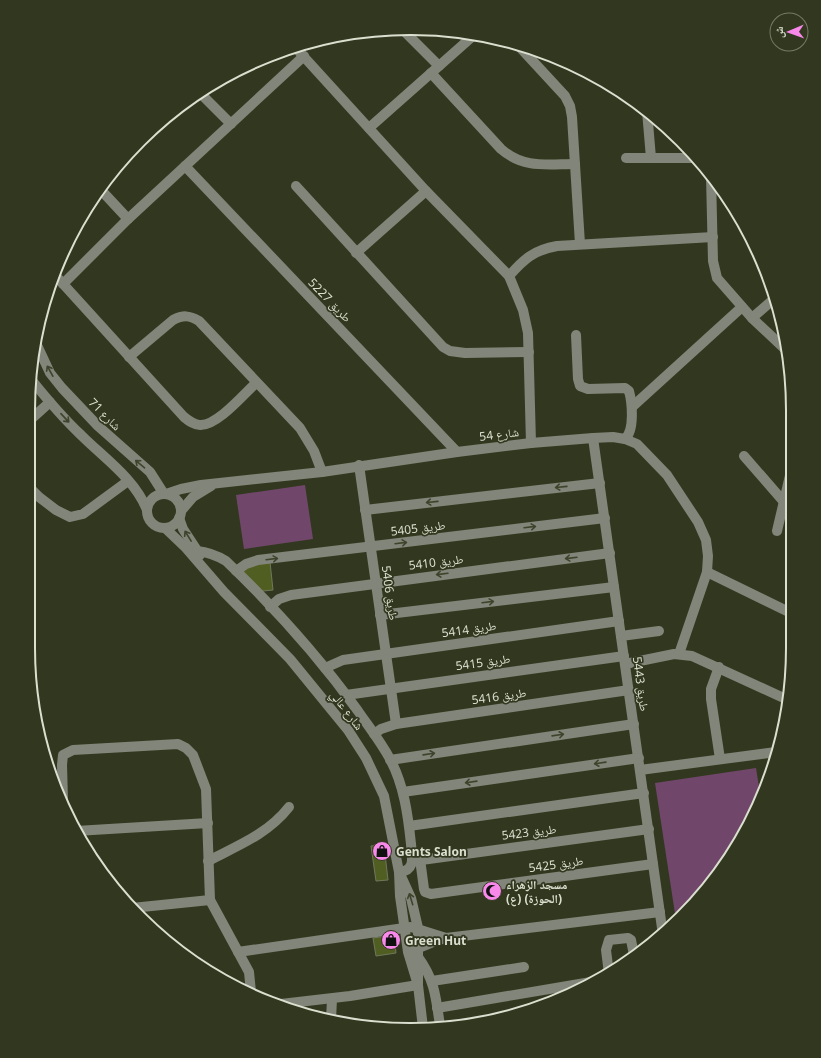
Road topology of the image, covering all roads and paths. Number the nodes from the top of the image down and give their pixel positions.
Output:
1 (408, 35) edge
2 (469, 39) edge
3 (300, 52) edge
4 (526, 53) edge
5 (304, 56) junction
6 (439, 66) junction
7 (431, 73) junction
8 (204, 97) edge
9 (648, 120) edge
10 (231, 124) junction
11 (369, 128) junction
12 (626, 158) dead end
13 (651, 158) junction
14 (688, 158) edge
15 (575, 164) junction
16 (185, 166) junction
17 (296, 186) dead end
18 (711, 186) edge
19 (426, 191) junction
20 (104, 194) edge
21 (128, 219) junction
22 (713, 237) junction
23 (580, 244) junction
24 (356, 253) junction
25 (509, 276) junction
26 (59, 280) edge
27 (63, 284) junction
28 (770, 303) edge
29 (742, 307) junction
30 (752, 318) junction
31 (576, 335) dead end
32 (780, 345) edge
33 (40, 351) edge
34 (530, 352) junction
35 (130, 357) junction
36 (256, 383) junction
37 (36, 385) edge
38 (50, 402) junction
39 (632, 407) junction
40 (35, 416) edge
41 (593, 438) junction
42 (625, 439) junction
43 (531, 443) junction
44 (457, 452) junction
45 (744, 456) dead end
46 (359, 465) junction
47 (322, 472) junction
48 (128, 481) junction
49 (600, 483) junction
50 (214, 484) junction
51 (35, 493) edge
52 (786, 493) edge
53 (165, 494) junction
54 (784, 502) junction
55 (147, 510) junction
56 (365, 510) junction
57 (180, 514) junction
58 (605, 518) junction
59 (165, 528) junction
60 (777, 531) dead end
61 (370, 547) junction
62 (197, 551) junction
63 (610, 553) junction
64 (236, 571) junction
65 (707, 572) junction
66 (376, 583) junction
67 (614, 587) junction
68 (224, 592) junction
69 (270, 607) junction
70 (786, 611) edge
71 (380, 615) junction
72 (619, 621) junction
73 (659, 631) dead end
74 (621, 636) junction
75 (386, 654) junction
76 (678, 654) junction
77 (625, 660) junction
78 (719, 667) junction
79 (325, 668) junction
80 (391, 688) junction
81 (629, 690) junction
82 (346, 695) junction
83 (783, 698) edge
84 (396, 724) junction
85 (634, 724) junction
86 (374, 734) junction
87 (771, 753) edge
88 (639, 758) junction
89 (390, 760) junction
90 (720, 760) junction
91 (640, 770) junction
92 (63, 788) edge
93 (403, 792) junction
94 (644, 793) junction
95 (289, 807) dead end
96 (208, 823) junction
97 (409, 826) junction
98 (649, 829) junction
99 (83, 831) edge
100 (208, 860) junction
101 (416, 860) junction
102 (653, 864) junction
103 (399, 872) junction
104 (210, 900) junction
105 (140, 907) edge
106 (660, 912) junction
107 (662, 926) edge
108 (404, 928) junction
109 (418, 928) junction
110 (446, 938) junction
111 (408, 949) junction
112 (633, 950) edge
113 (238, 952) junction
114 (418, 953) junction
115 (524, 967) dead end
116 (608, 967) edge
117 (432, 981) junction
118 (574, 985) edge
119 (418, 986) junction
120 (250, 987) edge
121 (332, 998) junction
122 (297, 1005) edge
123 (420, 1006) junction
124 (438, 1011) junction
125 (331, 1015) edge
126 (439, 1022) edge
127 (422, 1023) edge

1 - 6 street
2 - 6 street
3 - 5 street
4 - 15 street
5 - 10 street
5 - 11 street
6 - 7 street
7 - 11 street
7 - 15 street
8 - 10 street
9 - 13 street
10 - 16 street
11 - 19 street
12 - 13 street
13 - 14 street
15 - 23 street
16 - 21 street
16 - 44 street, طريق 5227
17 - 24 street
18 - 22 street
19 - 24 street
19 - 25 street
20 - 21 street
21 - 27 street
22 - 23 street
22 - 29 street
23 - 25 street
24 - 34 street
25 - 34 street
26 - 27 street
27 - 35 street
28 - 30 street
29 - 30 street
29 - 39 street
30 - 32 street
31 - 39 street
53 -> 33 street, شارع 71
34 - 43 street
35 - 36 street
35 - 36 street
36 - 47 street
37 - 38 street
38 - 40 street
38 -> 48 street
39 - 42 street
41 - 42 street, شارع 54
41 - 43 street, شارع 54
41 - 49 street, طريق 5443
42 - 65 street, شارع 54
43 - 44 street, شارع 54
44 - 46 street, شارع 54
45 - 54 street
46 - 47 street, شارع 54
46 - 56 street, طريق 5406
47 - 50 street, شارع 54
48 - 51 street
48 - 55 street
49 -> 56 street
49 - 58 street, طريق 5443
50 - 53 street, شارع 54
50 - 57 street, شارع 54
52 - 54 street
53 - 55 street
53 - 57 street
54 - 60 street
55 - 59 street
56 - 61 street, طريق 5406
57 - 59 street
62 -> 57 street, شارع عالي
61 -> 58 street, طريق 5405
58 - 63 street, طريق 5443
59 - 68 street, شارع عالي
64 -> 61 street, طريق 5405
61 - 66 street, طريق 5406
62 - 64 street
62 - 68 street, شارع عالي
63 -> 66 street, طريق 5410
63 - 67 street, طريق 5443
64 - 69 street
65 - 70 street
65 - 76 street
66 - 69 street, طريق 5410
66 - 71 street, طريق 5406
71 -> 67 street
67 - 72 street, طريق 5443
68 - 103 street, شارع عالي
69 - 79 street
71 - 75 street, طريق 5406
72 - 74 street, طريق 5443
72 - 75 street, طريق 5414
73 - 74 street
74 - 77 street, طريق 5443
75 - 79 street, طريق 5414
75 - 80 street, طريق 5406
76 - 77 street, طريق 5415
76 - 78 street, طريق 5415
77 - 80 street, طريق 5415
77 - 81 street, طريق 5443
78 - 83 street, طريق 5415
78 - 90 street
79 - 82 street
80 - 82 street, طريق 5415
80 - 84 street, طريق 5406
81 - 84 street, طريق 5416
81 - 85 street, طريق 5443
82 - 86 street
84 - 86 street, طريق 5416
85 - 88 street, طريق 5443
89 -> 85 street
86 - 89 street
87 - 90 street
88 - 91 street, طريق 5443
88 -> 93 street
89 - 93 street
90 - 91 street
91 - 94 street, طريق 5443
92 - 96 street
93 - 97 street
94 - 97 street
94 - 98 street, طريق 5443
95 - 100 street
96 - 99 street
96 - 100 street
97 - 101 street
98 - 101 street, طريق 5423
98 - 102 street, طريق 5443
100 - 104 street
101 - 102 street, طريق 5425
101 - 103 street
102 - 106 street, طريق 5443
103 - 108 street, شارع عالي
109 -> 103 street, شارع عالي
104 - 105 street
104 - 113 street
106 - 107 street, طريق 5443
106 - 110 street
108 - 109 street
108 - 111 street, شارع عالي
108 - 113 street
109 - 110 street
109 - 114 street, شارع عالي
110 - 114 street
111 - 114 street
111 - 119 street, شارع عالي
112 - 116 street
113 - 120 street
114 - 117 street
114 - 119 street, شارع عالي
115 - 117 street
117 - 124 street
118 - 124 street
119 - 121 street
119 - 123 street
121 - 122 street
121 - 125 street
123 - 124 street
123 - 127 street
124 - 126 street

